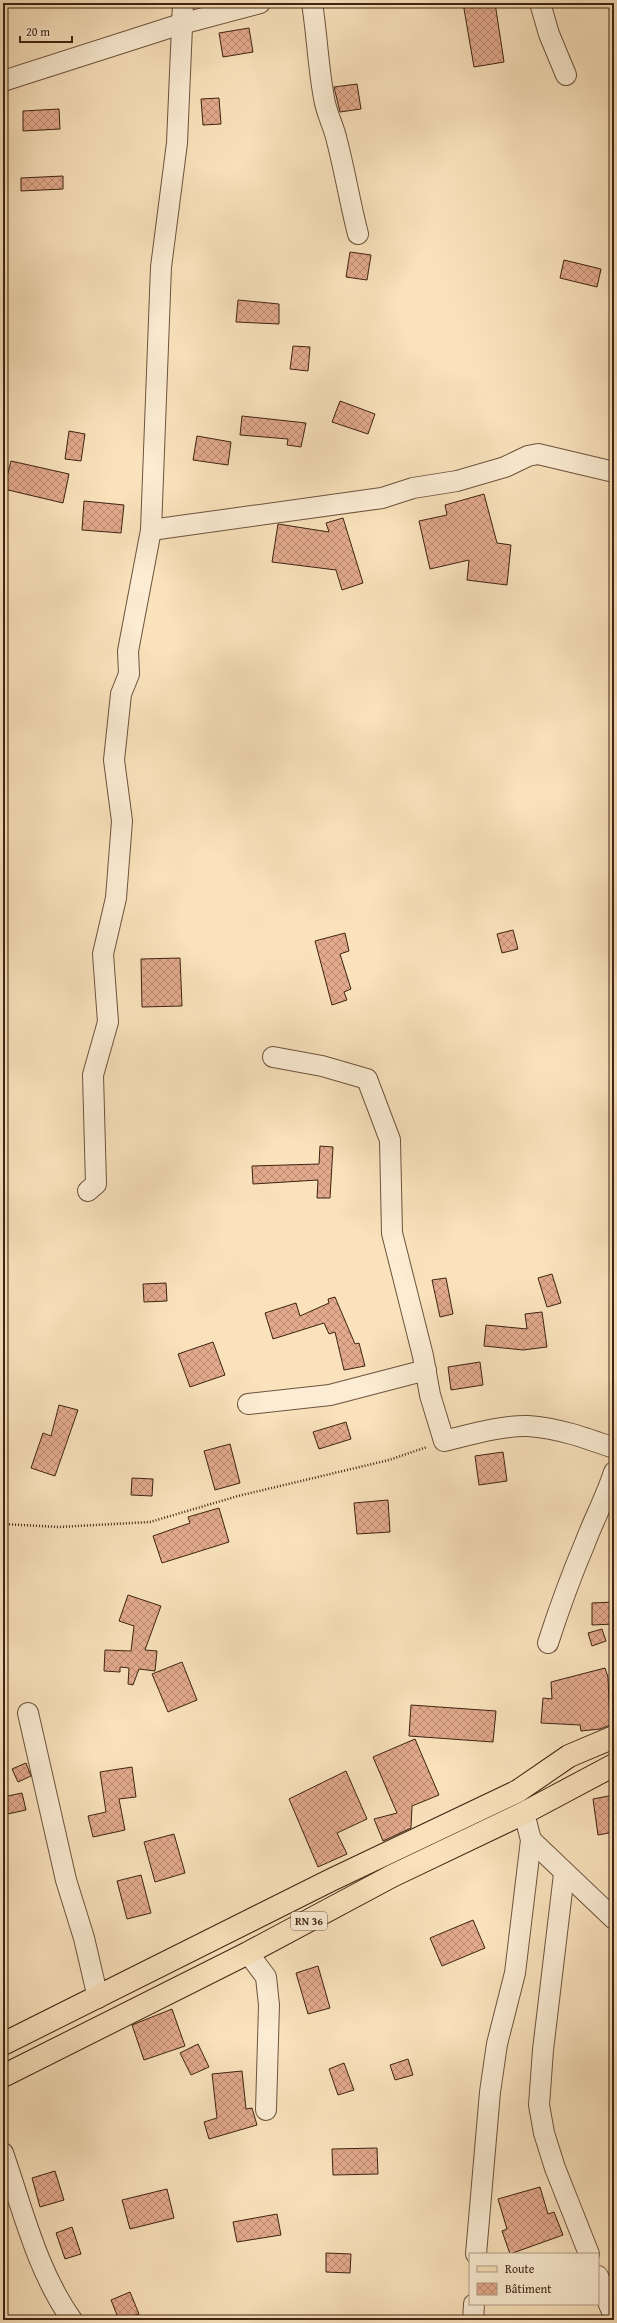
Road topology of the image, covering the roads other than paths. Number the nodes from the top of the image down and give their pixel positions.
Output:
1 (183, 3) edge
2 (260, 3) edge
3 (312, 3) edge
4 (540, 3) edge
5 (181, 24) junction
6 (566, 74) dead end
7 (3, 81) edge
8 (358, 234) dead end
9 (614, 472) edge
10 (151, 530) junction
11 (273, 1057) dead end
12 (88, 1191) dead end
13 (426, 1370) junction
14 (248, 1404) dead end
15 (614, 1448) edge
16 (614, 1472) edge
17 (548, 1643) dead end
18 (28, 1714) dead end
19 (614, 1737) edge
20 (614, 1765) edge
21 (524, 1813) junction
22 (531, 1840) junction
23 (564, 1874) junction
24 (614, 1920) edge
25 (248, 1953) junction
26 (98, 1998) junction
27 (3, 2044) edge
28 (3, 2076) edge
29 (266, 2110) dead end
30 (3, 2153) edge
31 (476, 2253) edge
32 (589, 2253) edge
33 (599, 2279) edge
34 (474, 2305) edge
35 (614, 2317) edge
36 (72, 2320) edge
37 (473, 2320) edge

1 - 5 street
2 - 5 street
3 - 8 street
4 - 6 street
5 - 7 street
5 - 10 street
9 - 10 street
10 - 12 street
11 - 13 street
13 - 14 street
13 - 15 street
16 - 17 street
18 - 26 street
19 - 26 main road, RN 36
20 - 21 main road, RN 36
21 - 22 street
21 - 25 main road, RN 36
22 - 23 street
22 - 31 street
23 - 24 street
23 - 32 street
25 - 28 main road, RN 36
25 - 29 street
26 - 27 main road, RN 36
30 - 36 street
33 - 35 street
34 - 37 street

